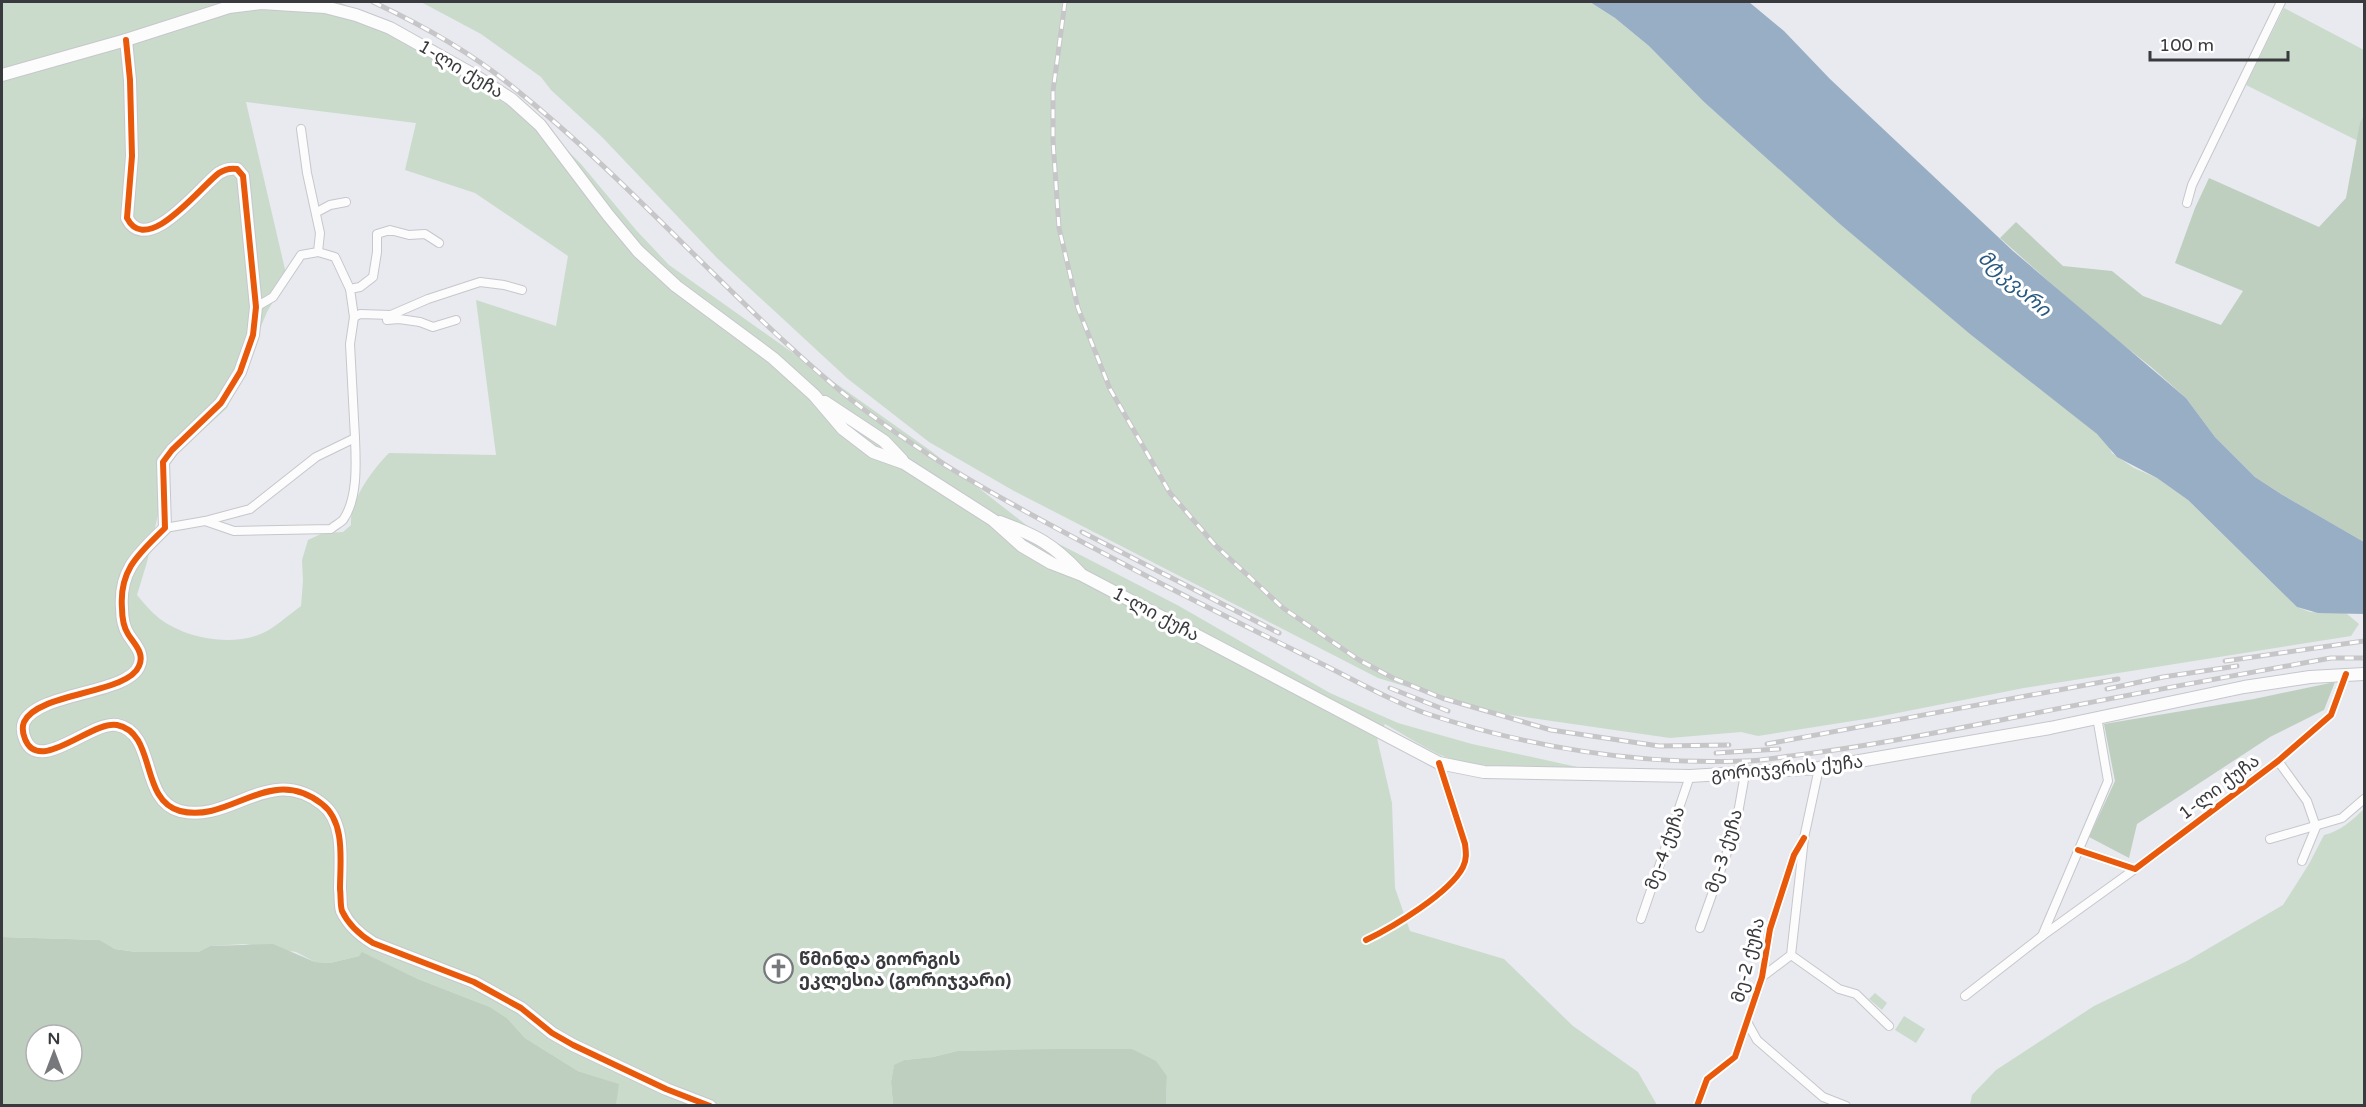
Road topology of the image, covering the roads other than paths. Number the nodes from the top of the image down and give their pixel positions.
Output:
1 (2281, 2) edge
2 (126, 40) junction
3 (2, 75) edge
4 (301, 129) dead end
5 (346, 202) dead end
6 (2187, 203) dead end
7 (317, 212) junction
8 (439, 243) dead end
9 (318, 252) junction
10 (350, 289) junction
11 (522, 290) dead end
12 (256, 307) junction
13 (357, 316) junction
14 (456, 320) dead end
15 (355, 438) junction
16 (205, 521) junction
17 (165, 528) junction
18 (1230, 653) joint
19 (2346, 674) junction
20 (2364, 674) edge
21 (2097, 717) junction
22 (2278, 761) junction
23 (1439, 764) junction
24 (1819, 768) junction
25 (1745, 774) junction
26 (1690, 776) junction
27 (2364, 799) edge
28 (2316, 827) junction
29 (1804, 838) junction
30 (2270, 839) dead end
31 (2078, 850) junction
32 (2302, 861) dead end
33 (2135, 869) junction
34 (1641, 919) dead end
35 (1700, 928) dead end
36 (2042, 936) junction
37 (1366, 940) dead end
38 (1791, 955) junction
39 (1762, 977) junction
40 (1965, 996) dead end
41 (1747, 1022) junction
42 (1889, 1026) dead end
43 (710, 1106) edge
44 (1696, 1106) edge
45 (1846, 1106) edge

1 - 6 street
2 - 3 main road, 1-ლი ქუჩა
2 - 12 main road
2 - 18 main road, 1-ლი ქუჩა
4 - 7 street
5 - 7 street
7 - 9 street
8 - 10 street
9 - 10 street
9 - 12 street
10 - 13 street
11 - 13 street
12 - 17 main road
13 - 14 street
13 - 15 street
15 - 16 street
15 - 16 street
16 - 17 street
17 - 43 main road
18 - 23 main road, გორიჯვრის ქუჩა
19 - 20 main road, გორიჯვრის ქუჩა
19 - 21 main road, გორიჯვრის ქუჩა
19 - 22 street, 1-ლი ქუჩა
21 - 24 main road, გორიჯვრის ქუჩა
21 - 31 street
22 - 28 street
22 - 33 street, 1-ლი ქუჩა
23 - 26 main road, გორიჯვრის ქუჩა
23 - 37 street
24 - 25 main road, გორიჯვრის ქუჩა
24 - 29 street, მე-2 ქუჩა
25 - 26 main road, გორიჯვრის ქუჩა
25 - 35 street, მე-3 ქუჩა
26 - 34 street, მე-4 ქუჩა
27 - 28 street
28 - 30 street
28 - 32 street
29 - 38 street, მე-2 ქუჩა
29 - 39 street, მე-2 ქუჩა
31 - 33 street
31 - 36 street
33 - 36 street, 1-ლი ქუჩა
36 - 40 street, 1-ლი ქუჩა
38 - 39 street, მე-2 ქუჩა
38 - 42 street
39 - 41 street, მე-2 ქუჩა
41 - 44 street, მე-2 ქუჩა
41 - 45 street

